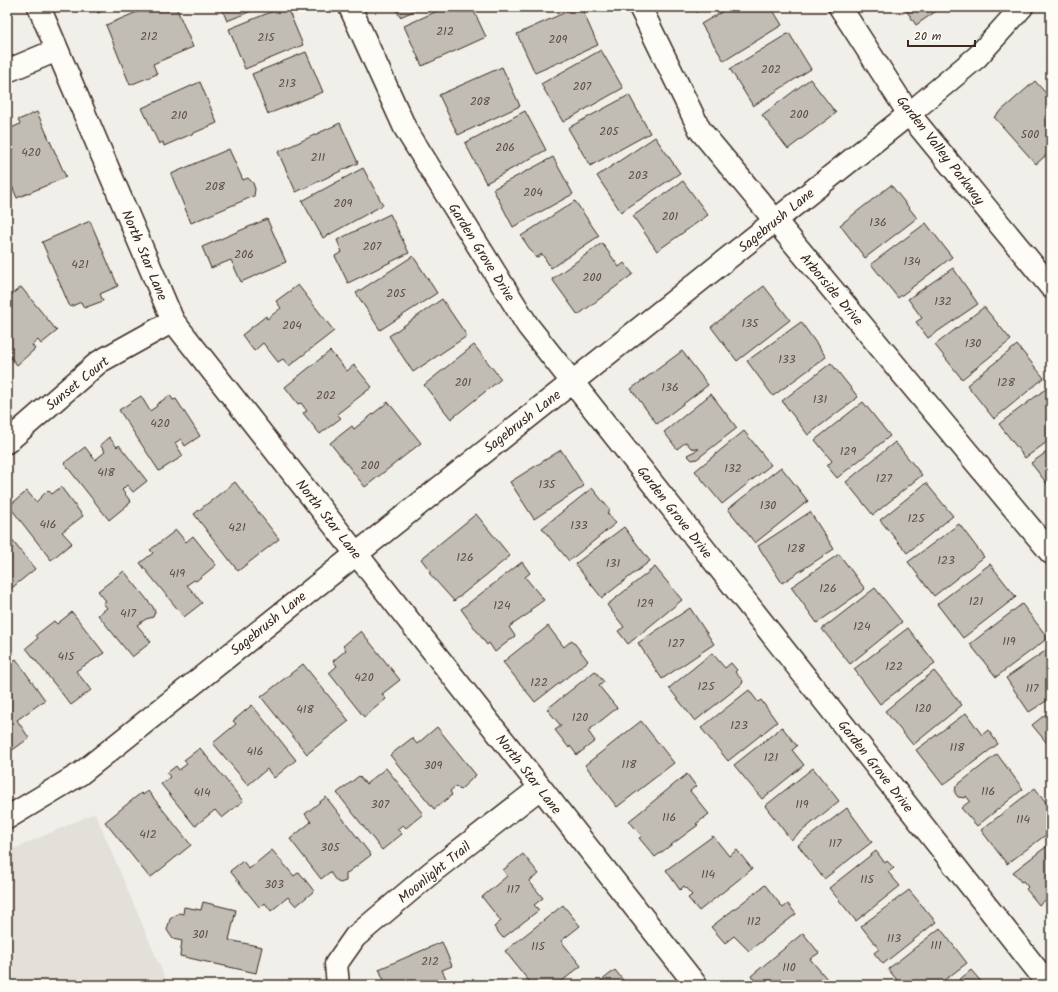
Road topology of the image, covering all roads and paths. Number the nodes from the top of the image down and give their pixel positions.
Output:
1 (39, 7) edge
2 (350, 7) edge
3 (640, 7) edge
4 (840, 7) edge
5 (1022, 7) edge
6 (57, 50) junction
7 (7, 71) edge
8 (909, 114) junction
9 (775, 220) junction
10 (1051, 287) edge
11 (173, 321) junction
12 (572, 382) junction
13 (7, 442) edge
14 (356, 552) junction
15 (1051, 553) edge
16 (540, 788) junction
17 (7, 818) edge
18 (337, 974) edge
19 (696, 985) edge
20 (1049, 985) edge

1 - 6 street, North Star Lane
2 - 12 street, Garden Grove Drive
3 - 9 street, Arborside Drive
4 - 8 street, Garden Valley Parkway
5 - 8 street, Sagebrush Lane
6 - 7 street
6 - 11 street, North Star Lane
8 - 9 street, Sagebrush Lane
8 - 10 street, Garden Valley Parkway
9 - 12 street, Sagebrush Lane
9 - 15 street, Arborside Drive
11 - 13 street, Sunset Court
11 - 14 street, North Star Lane
12 - 14 street, Sagebrush Lane
12 - 20 street, Garden Grove Drive
14 - 16 street, North Star Lane
14 - 17 street, Sagebrush Lane
16 - 18 street, Moonlight Trail
16 - 19 street, North Star Lane

